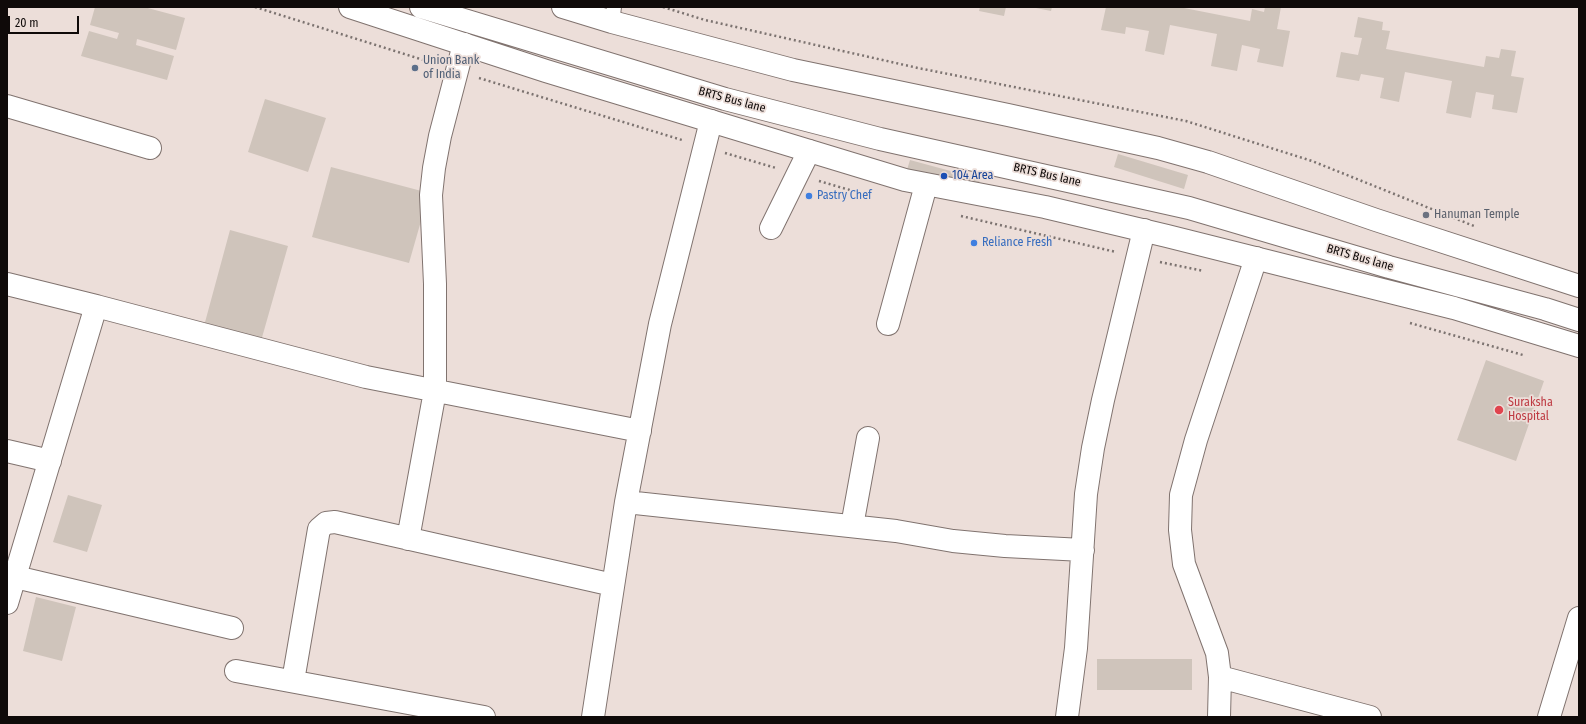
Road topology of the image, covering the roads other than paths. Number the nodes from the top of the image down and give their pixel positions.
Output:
1 (350, 7) edge
2 (421, 7) edge
3 (563, 7) edge
4 (613, 14) edge
5 (464, 44) junction
6 (7, 106) edge
7 (711, 121) junction
8 (150, 148) dead end
9 (809, 151) junction
10 (926, 186) junction
11 (771, 228) dead end
12 (1144, 230) junction
13 (1256, 258) junction
14 (7, 284) edge
15 (1579, 286) edge
16 (96, 306) junction
17 (1579, 320) edge
18 (888, 324) dead end
19 (1579, 346) edge
20 (435, 392) junction
21 (640, 431) junction
22 (868, 438) dead end
23 (7, 451) edge
24 (50, 461) junction
25 (626, 502) junction
26 (852, 526) junction
27 (408, 539) junction
28 (1083, 550) junction
29 (11, 576) edge
30 (613, 585) junction
31 (7, 602) edge
32 (1579, 618) edge
33 (232, 628) dead end
34 (236, 671) dead end
35 (1220, 677) junction
36 (293, 681) junction
37 (484, 717) edge
38 (593, 717) edge
39 (1067, 717) edge
40 (1219, 717) edge
41 (1370, 717) edge
42 (1549, 717) edge

1 - 5 street
2 - 17 street, BRTS Bus lane
3 - 4 street
4 - 15 street
5 - 7 street
5 - 20 street
6 - 8 street
7 - 9 street
7 - 21 street
9 - 10 street
9 - 11 street
10 - 12 street
10 - 18 street
12 - 13 street
12 - 28 street
13 - 19 street
13 - 35 street
14 - 16 street
16 - 20 street
16 - 24 street
20 - 21 street
20 - 27 street
21 - 25 street
22 - 26 street
23 - 24 street
24 - 29 street
25 - 26 street
25 - 30 street
26 - 28 street
27 - 30 street
27 - 36 street
28 - 39 street
29 - 31 street
29 - 33 street
30 - 38 street
32 - 42 street
34 - 36 street
35 - 40 street
35 - 41 street
36 - 37 street

